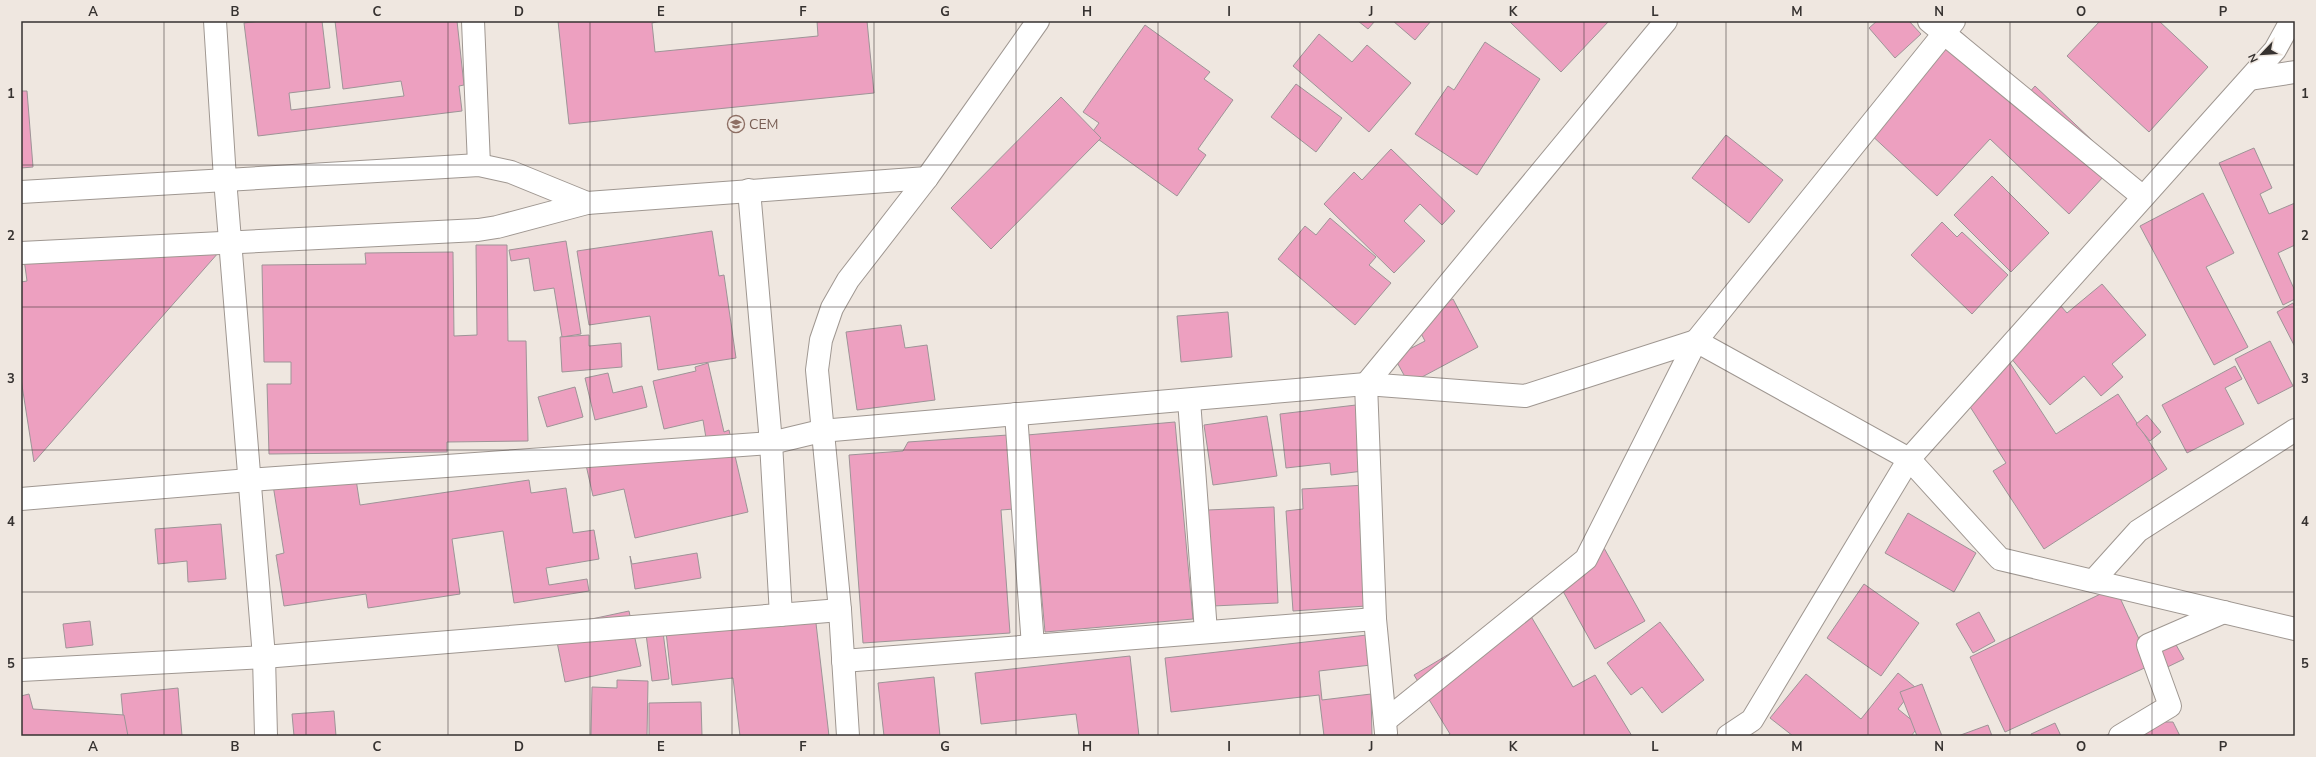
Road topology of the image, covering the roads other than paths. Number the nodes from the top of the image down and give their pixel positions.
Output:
1 (215, 21) edge
2 (473, 21) edge
3 (1038, 21) edge
4 (1666, 21) edge
5 (2291, 21) edge
6 (1942, 25) edge
7 (2295, 72) edge
8 (2250, 79) junction
9 (479, 165) junction
10 (928, 178) junction
11 (225, 179) junction
12 (749, 190) junction
13 (21, 192) edge
14 (2143, 197) junction
15 (587, 203) junction
16 (230, 242) junction
17 (21, 253) edge
18 (1696, 341) junction
19 (1366, 384) junction
20 (1188, 400) junction
21 (1016, 414) junction
22 (2295, 430) edge
23 (822, 431) junction
24 (771, 443) junction
25 (1909, 459) junction
26 (249, 480) junction
27 (21, 499) edge
28 (2093, 581) junction
29 (840, 610) junction
30 (2224, 612) junction
31 (781, 615) junction
32 (1375, 619) junction
33 (2295, 629) edge
34 (1206, 632) junction
35 (1033, 646) junction
36 (264, 657) junction
37 (843, 661) junction
38 (21, 670) edge
39 (1386, 729) edge
40 (266, 736) edge
41 (848, 736) edge
42 (1728, 736) edge
43 (2120, 736) edge

1 - 11 street
2 - 9 street
3 - 10 street
4 - 19 street
5 - 8 street
6 - 14 street
6 - 18 street
7 - 8 street
8 - 14 street
9 - 11 street
9 - 15 street
10 - 12 street
10 - 23 street
11 - 13 street
11 - 16 street
12 - 15 street
12 - 24 street
14 - 25 street
15 - 16 street
16 - 17 street
16 - 26 street
18 - 19 street
18 - 25 street
18 - 39 street
19 - 20 street
19 - 32 street
20 - 21 street
20 - 34 street
21 - 23 street
21 - 35 street
22 - 28 street
23 - 24 street
23 - 29 street
24 - 26 street
24 - 31 street
25 - 28 street
25 - 42 street
26 - 27 street
26 - 36 street
28 - 30 street
29 - 31 street
29 - 37 street
30 - 33 street
30 - 43 street
31 - 36 street
32 - 34 street
32 - 39 street
34 - 35 street
35 - 37 street
36 - 38 street
36 - 40 street
37 - 41 street

